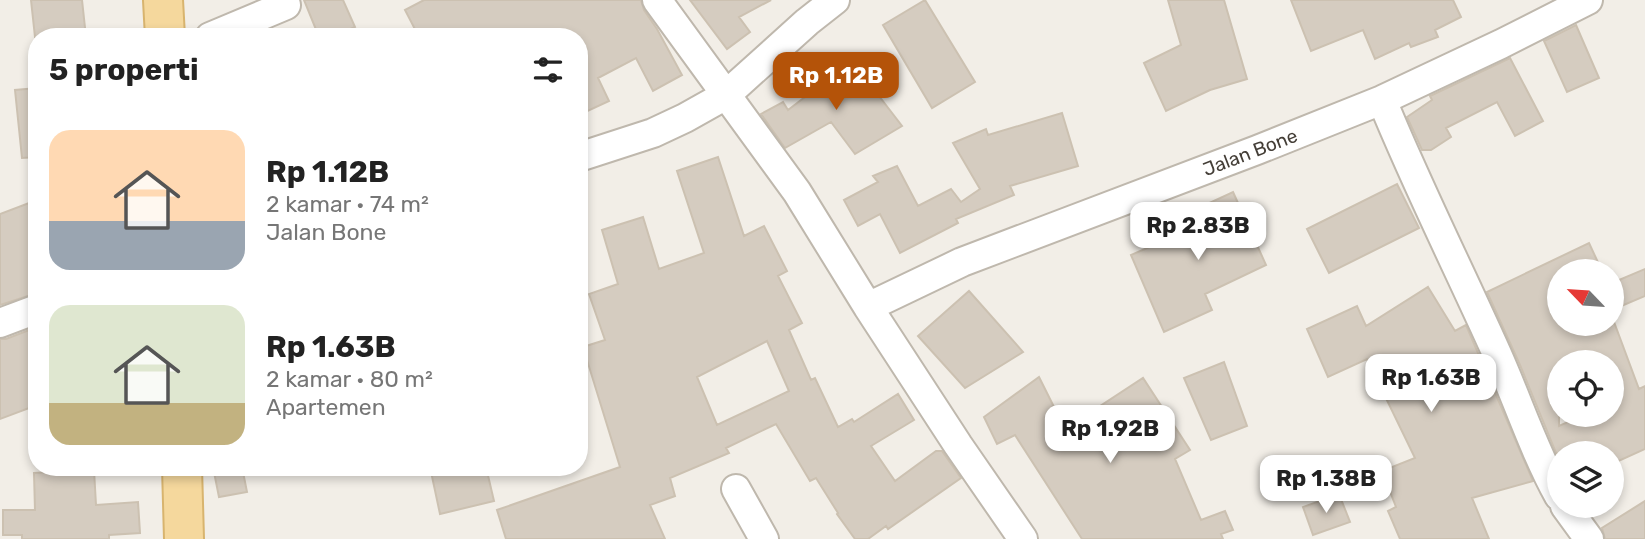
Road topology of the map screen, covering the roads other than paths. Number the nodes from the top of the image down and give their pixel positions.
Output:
1 (163, 0) edge
2 (657, 0) edge
3 (835, 0) edge
4 (1588, 0) edge
5 (286, 5) dead end
6 (165, 28) edge
7 (231, 28) edge
8 (726, 95) junction
9 (1382, 100) junction
10 (588, 154) edge
11 (868, 307) junction
12 (28, 312) edge
13 (0, 323) edge
14 (1547, 474) edge
15 (182, 476) edge
16 (736, 489) dead end
17 (1573, 518) edge
18 (184, 539) edge
19 (764, 539) edge
20 (1023, 539) edge
21 (1589, 539) edge

1 - 6 main road
2 - 8 street
3 - 8 street
4 - 9 street, Jalan Bone
5 - 7 street
8 - 10 street
8 - 11 street
9 - 11 street, Jalan Bone
9 - 14 street
11 - 20 street
12 - 13 street
15 - 18 main road
16 - 19 street
17 - 21 street

